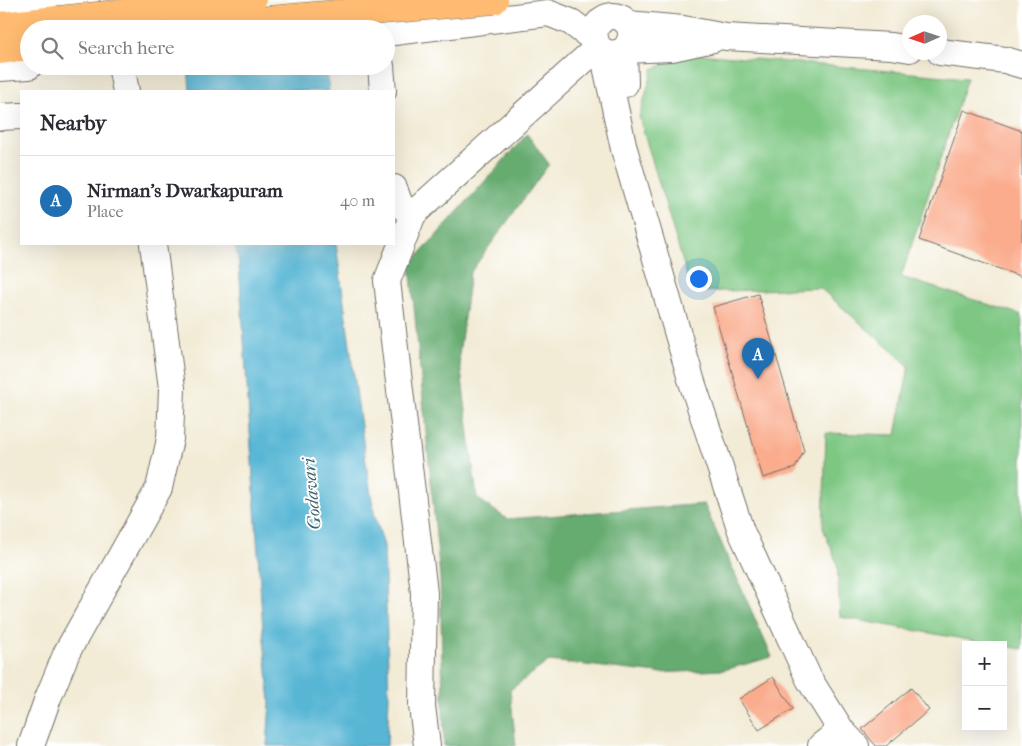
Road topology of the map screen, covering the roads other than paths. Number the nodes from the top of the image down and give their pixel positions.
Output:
1 (86, 0) edge
2 (110, 0) edge
3 (252, 0) edge
4 (375, 0) edge
5 (0, 8) edge
6 (502, 8) edge
7 (58, 20) edge
8 (113, 20) edge
9 (270, 20) edge
10 (377, 20) edge
11 (20, 24) edge
12 (628, 24) junction
13 (0, 26) edge
14 (395, 31) edge
15 (726, 37) junction
16 (20, 47) edge
17 (605, 47) junction
18 (672, 48) junction
19 (902, 48) edge
20 (0, 50) edge
21 (947, 53) edge
22 (1022, 65) edge
23 (20, 67) edge
24 (0, 68) edge
25 (123, 75) edge
26 (382, 75) edge
27 (625, 84) junction
28 (126, 90) edge
29 (383, 90) edge
30 (20, 116) edge
31 (616, 116) junction
32 (0, 117) edge
33 (395, 191) edge
34 (413, 214) junction
35 (153, 245) edge
36 (849, 738) edge
37 (32, 746) edge
38 (426, 746) edge
39 (821, 746) edge

1 - 5 street
2 - 8 street
3 - 7 highway, bridge
4 - 10 street
6 - 9 highway, bridge
6 - 14 street
6 - 17 street
11 - 13 highway, bridge
12 - 15 street
12 - 17 street
12 - 17 street
15 - 18 street
15 - 19 street
16 - 20 highway
17 - 18 street
17 - 27 street
17 - 31 street
17 - 34 street
18 - 27 street
21 - 22 street
23 - 24 street
25 - 28 street
26 - 29 street
27 - 31 street
30 - 32 street
31 - 36 street
33 - 34 street
34 - 38 street
35 - 37 street
36 - 39 street

